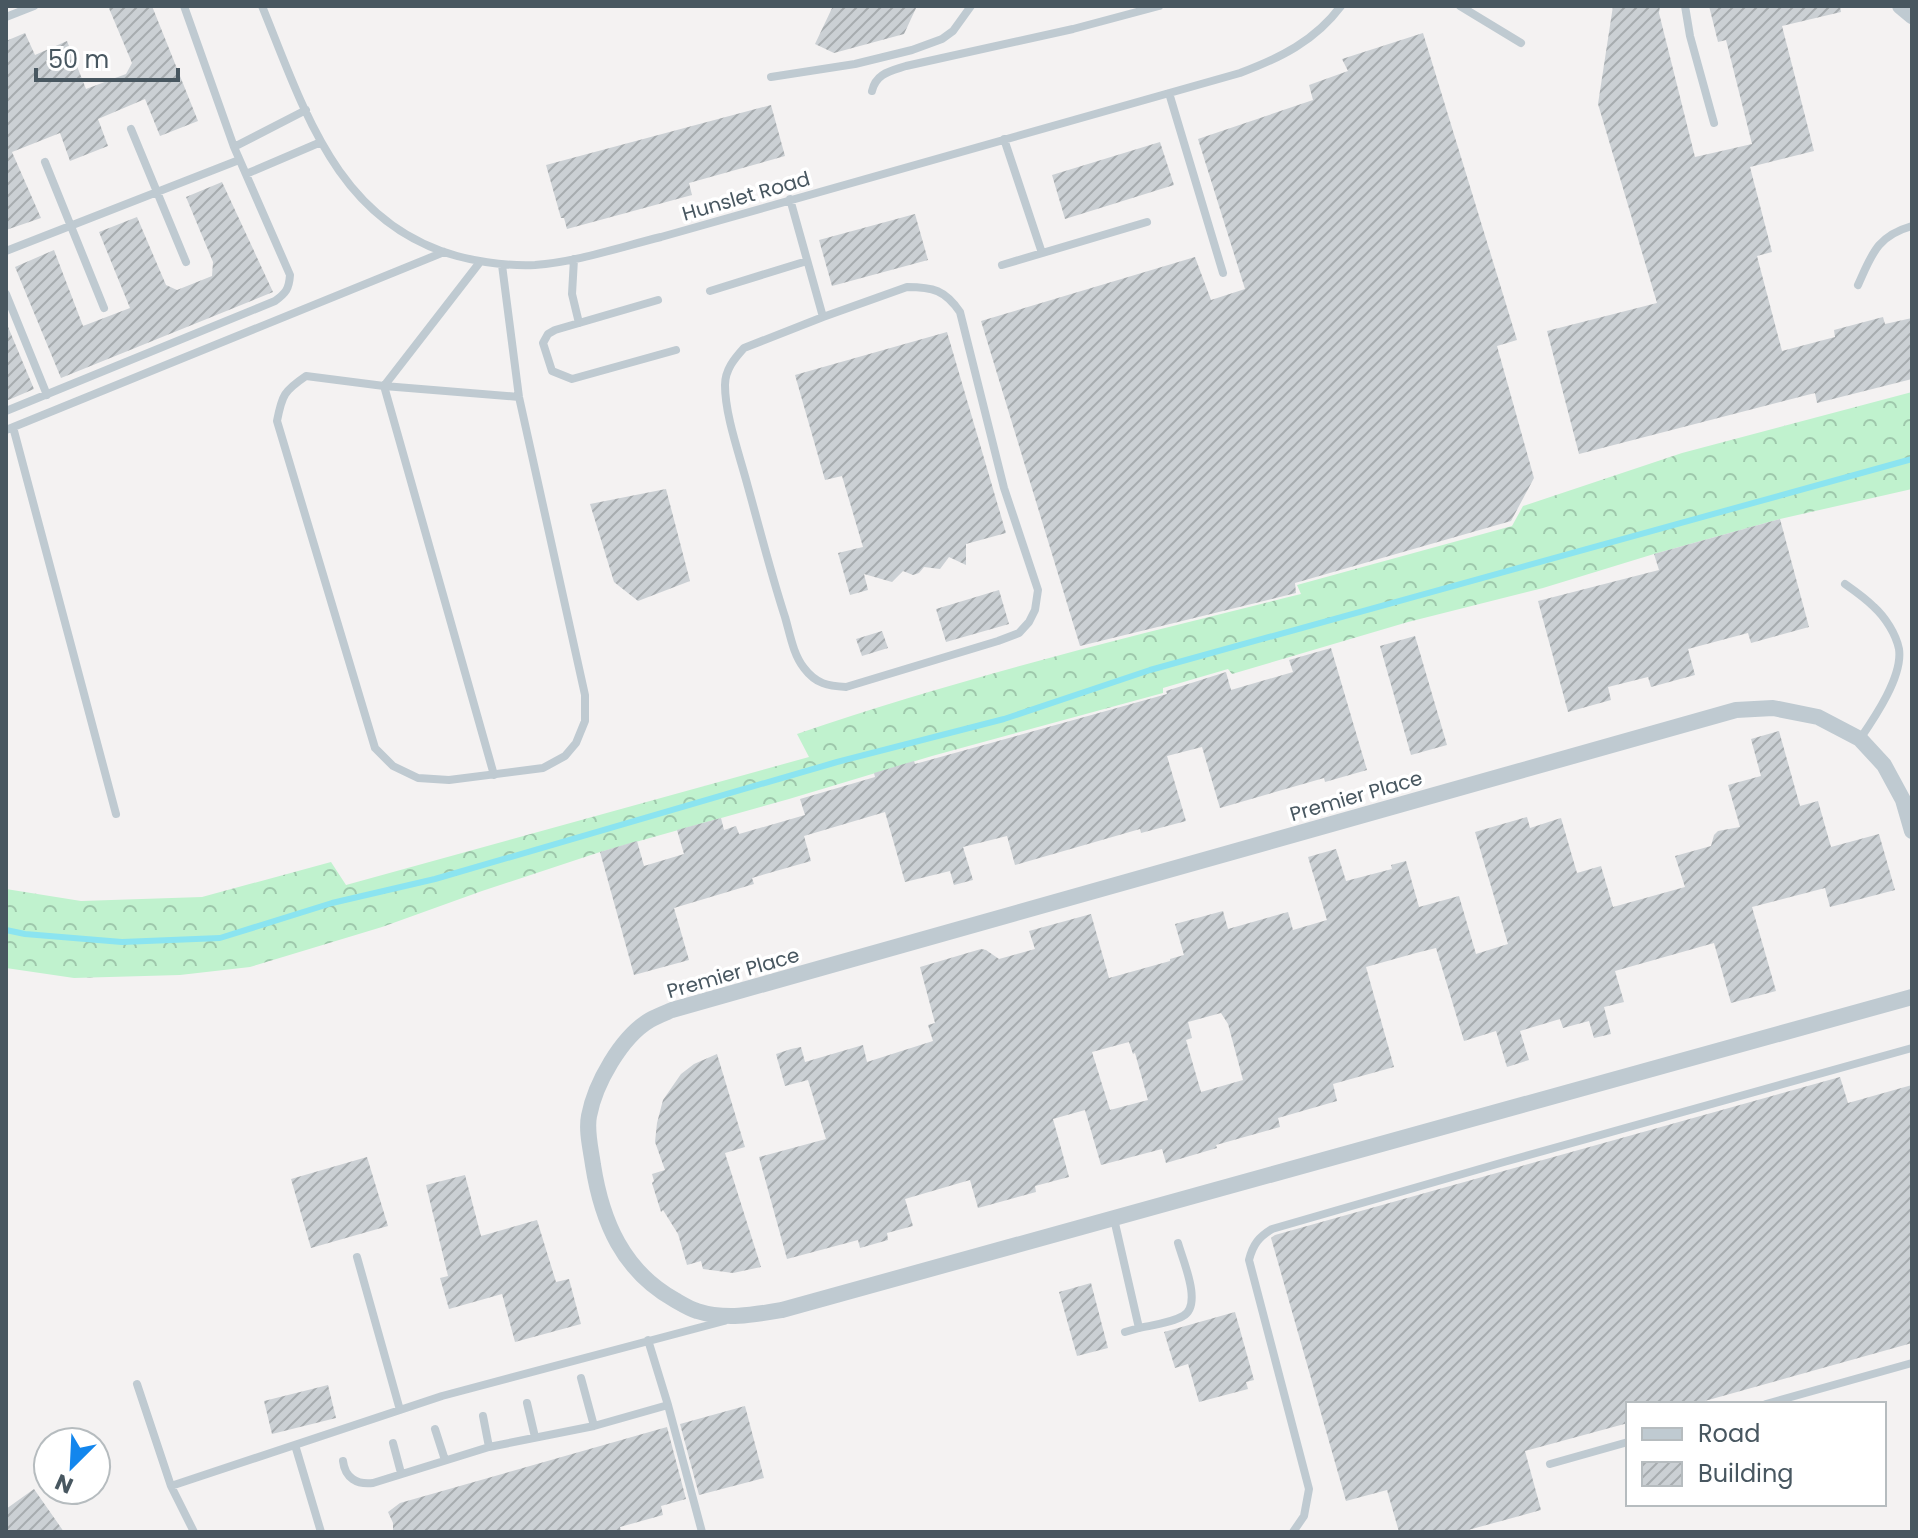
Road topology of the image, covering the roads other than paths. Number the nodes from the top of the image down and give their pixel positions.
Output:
1 (34, 6) edge
2 (184, 6) edge
3 (262, 6) edge
4 (971, 6) edge
5 (1159, 6) edge
6 (1341, 6) edge
7 (1460, 6) edge
8 (1685, 6) edge
9 (1900, 6) edge
10 (1912, 16) edge
11 (6, 17) edge
12 (1521, 43) dead end
13 (771, 77) dead end
14 (872, 91) dead end
15 (1169, 93) junction
16 (306, 110) junction
17 (1714, 123) dead end
18 (131, 129) dead end
19 (1004, 139) junction
20 (321, 142) junction
21 (234, 147) junction
22 (239, 160) junction
23 (45, 162) dead end
24 (246, 174) junction
25 (157, 192) junction
26 (790, 199) junction
27 (1147, 222) dead end
28 (70, 226) junction
29 (1912, 226) edge
30 (6, 251) edge
31 (444, 252) junction
32 (1042, 253) junction
33 (574, 259) junction
34 (807, 261) junction
35 (186, 262) dead end
36 (480, 262) junction
37 (502, 265) junction
38 (1002, 265) dead end
39 (1223, 273) dead end
40 (1858, 285) dead end
41 (710, 291) dead end
42 (6, 294) edge
43 (658, 300) dead end
44 (104, 308) dead end
45 (823, 317) junction
46 (579, 323) junction
47 (676, 350) dead end
48 (384, 386) junction
49 (47, 395) junction
50 (519, 397) junction
51 (6, 411) edge
52 (9, 429) edge
53 (1845, 584) dead end
54 (1860, 739) junction
55 (494, 775) junction
56 (116, 814) dead end
57 (1912, 831) edge
58 (1912, 997) edge
59 (1912, 1048) edge
60 (1114, 1219) junction
61 (1178, 1243) dead end
62 (357, 1257) dead end
63 (736, 1317) junction
64 (1139, 1328) junction
65 (1125, 1332) dead end
66 (648, 1340) junction
67 (1912, 1363) edge
68 (581, 1378) dead end
69 (137, 1384) dead end
70 (1773, 1402) edge
71 (527, 1403) dead end
72 (668, 1405) junction
73 (400, 1410) junction
74 (483, 1416) dead end
75 (594, 1426) junction
76 (435, 1429) dead end
77 (535, 1437) junction
78 (393, 1443) dead end
79 (1626, 1443) edge
80 (295, 1445) junction
81 (489, 1447) junction
82 (445, 1460) junction
83 (343, 1461) dead end
84 (1550, 1464) dead end
85 (401, 1473) junction
86 (171, 1486) junction
87 (194, 1532) edge
88 (321, 1532) edge
89 (702, 1532) edge
90 (1293, 1532) edge

1 - 11 lane
2 - 21 lane
3 - 16 lane, Hunslet Road
4 - 13 lane
5 - 14 lane
6 - 15 lane, Hunslet Road
7 - 12 lane
8 - 17 lane
9 - 10 street
15 - 19 lane, Hunslet Road
15 - 39 lane
16 - 20 lane, Hunslet Road
16 - 21 lane
18 - 25 lane
19 - 26 lane, Hunslet Road
19 - 32 lane
20 - 24 lane
20 - 31 lane, Hunslet Road
21 - 22 lane
22 - 24 lane
22 - 25 lane
23 - 28 lane
24 - 49 lane
25 - 28 lane
25 - 35 lane
26 - 33 lane, Hunslet Road
26 - 34 lane
27 - 32 lane
28 - 30 lane
28 - 44 lane
29 - 40 lane
31 - 36 lane, Hunslet Road
31 - 52 lane
32 - 38 lane
33 - 37 lane, Hunslet Road
33 - 46 lane
34 - 41 lane
34 - 45 lane
36 - 37 lane, Hunslet Road
36 - 48 lane
37 - 50 lane
42 - 49 lane
43 - 46 lane
45 - 45 lane
46 - 47 lane
48 - 50 lane
48 - 55 lane
48 - 55 lane
49 - 51 lane
50 - 55 lane
52 - 56 lane
53 - 54 lane
54 - 57 street, Premier Place
54 - 63 street, Premier Place
58 - 60 street, Premier Place
59 - 90 lane
60 - 63 street, Premier Place
60 - 64 lane
61 - 64 lane
62 - 73 lane
63 - 66 lane
64 - 65 lane
66 - 72 lane
66 - 73 lane
67 - 70 lane
68 - 75 lane
69 - 86 lane
71 - 77 lane
72 - 75 lane
72 - 89 lane
73 - 80 lane
74 - 81 lane
75 - 77 lane
76 - 82 lane
77 - 81 lane
78 - 85 lane
79 - 84 lane
80 - 86 lane
80 - 88 lane
81 - 82 lane
82 - 85 lane
83 - 85 lane
86 - 87 lane

